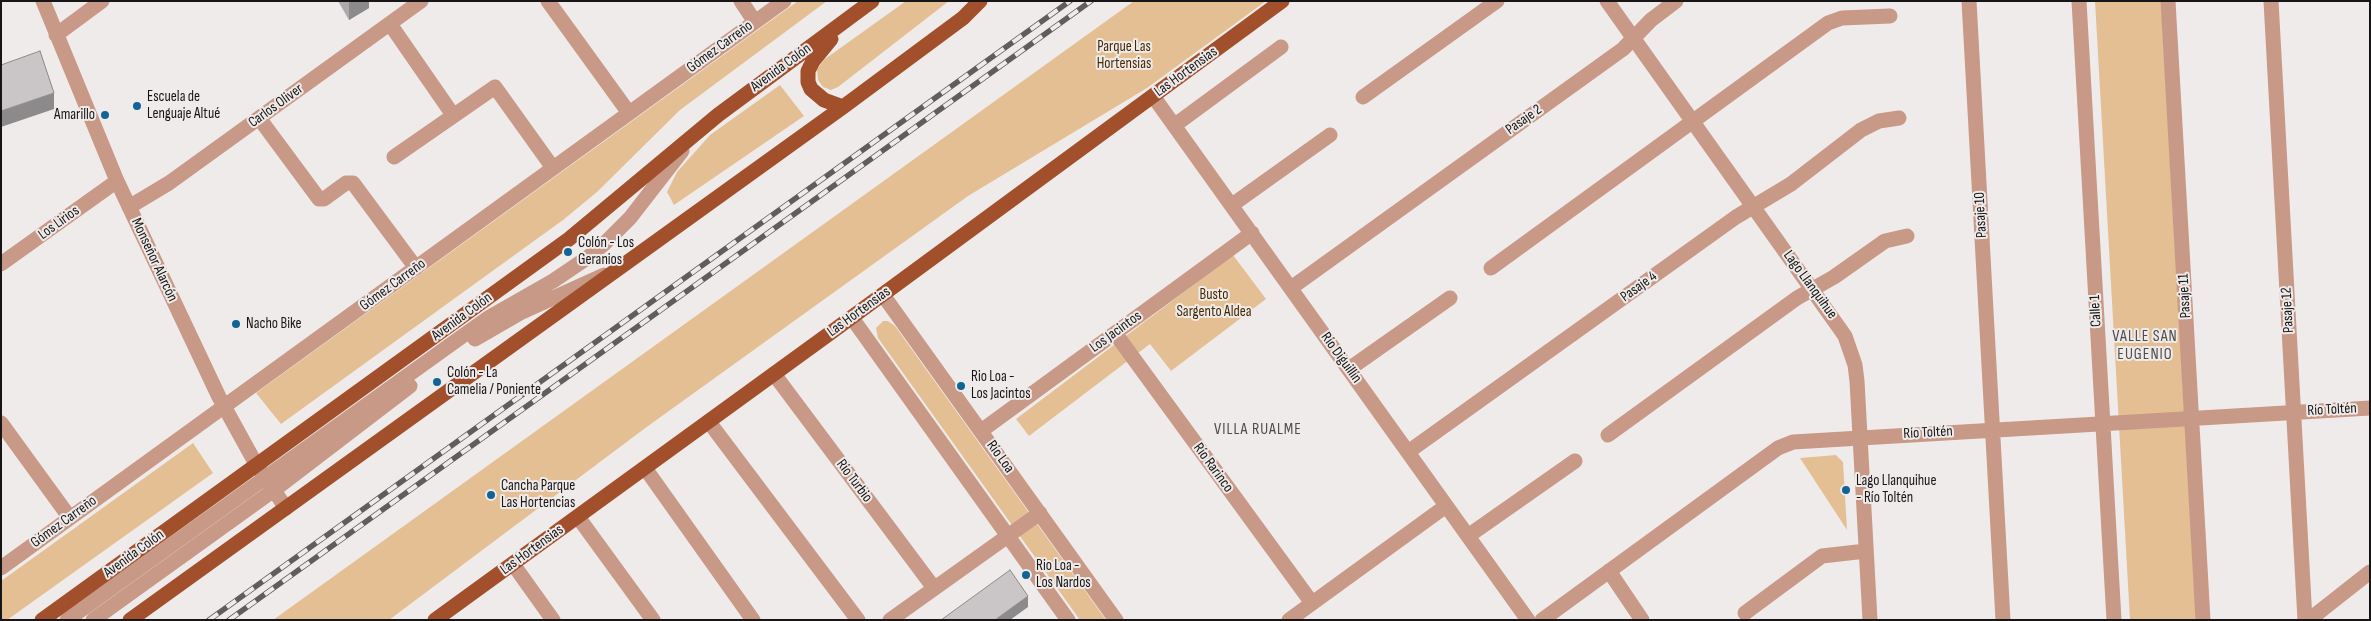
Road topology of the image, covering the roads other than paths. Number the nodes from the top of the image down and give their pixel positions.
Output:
1 (42, 1) edge
2 (102, 1) edge
3 (421, 1) edge
4 (548, 1) edge
5 (741, 1) edge
6 (784, 1) edge
7 (872, 1) edge
8 (980, 1) edge
9 (1282, 1) edge
10 (1497, 1) edge
11 (1607, 1) edge
12 (1676, 1) edge
13 (1969, 1) edge
14 (2079, 1) edge
15 (2168, 1) edge
16 (2271, 1) edge
17 (1890, 16) dead end
18 (850, 18) junction
19 (755, 22) junction
20 (390, 24) junction
21 (56, 35) junction
22 (1633, 38) junction
23 (1281, 47) dead end
24 (1153, 96) junction
25 (1363, 97) dead end
26 (843, 107) junction
27 (629, 113) junction
28 (453, 115) junction
29 (718, 115) junction
30 (259, 118) junction
31 (1899, 118) dead end
32 (1694, 122) junction
33 (1174, 125) junction
34 (1330, 135) dead end
35 (394, 157) dead end
36 (553, 168) junction
37 (117, 181) junction
38 (1232, 205) junction
39 (1754, 206) junction
40 (128, 207) junction
41 (1252, 233) junction
42 (1907, 236) dead end
43 (1, 264) edge
44 (416, 268) junction
45 (1492, 268) dead end
46 (617, 270) junction
47 (1291, 288) junction
48 (1813, 289) junction
49 (883, 295) junction
50 (1450, 298) dead end
51 (852, 318) junction
52 (1115, 333) junction
53 (1349, 369) junction
54 (774, 374) junction
55 (224, 407) junction
56 (2370, 408) edge
57 (2294, 412) junction
58 (2192, 418) junction
59 (1, 422) edge
60 (709, 422) junction
61 (2103, 423) junction
62 (1992, 430) junction
63 (981, 431) junction
64 (1608, 435) dead end
65 (1860, 438) junction
66 (1408, 452) junction
67 (1575, 461) dead end
68 (645, 468) junction
69 (265, 478) junction
70 (1446, 506) junction
71 (286, 508) junction
72 (1040, 513) junction
73 (578, 517) junction
74 (70, 518) junction
75 (1008, 536) junction
76 (1468, 536) junction
77 (1866, 551) junction
78 (513, 564) junction
79 (1, 568) edge
80 (1609, 571) junction
81 (2370, 572) edge
82 (934, 588) junction
83 (1312, 603) junction
84 (1744, 613) dead end
85 (42, 620) edge
86 (67, 620) edge
87 (93, 620) edge
88 (130, 620) edge
89 (434, 620) edge
90 (553, 620) edge
91 (653, 620) edge
92 (753, 620) edge
93 (858, 620) edge
94 (890, 620) edge
95 (1068, 620) edge
96 (1116, 620) edge
97 (1289, 620) edge
98 (1528, 620) edge
99 (1542, 620) edge
100 (1642, 620) edge
101 (1870, 620) edge
102 (2003, 620) edge
103 (2114, 620) edge
104 (2203, 620) edge
105 (2306, 620) edge
106 (2310, 620) edge

1 - 21 street, Monseñor Alarcón
2 - 21 street
3 - 20 street, Carlos Oliver
4 - 27 street
5 - 19 street
6 - 19 street, Gómez Carreño
7 - 18 main road, Avenida Colón
8 - 26 main road
9 - 24 main road, Las Hortensias
10 - 25 street
11 - 22 street, Lago Llanquihue
12 - 22 street, Pasaje 2
13 - 62 street, Pasaje 10
14 - 61 street, Calle 1
15 - 58 street, Pasaje 11
16 - 57 street, Pasaje 12
17 - 32 street
18 - 26 main road
18 - 29 main road, Avenida Colón
19 - 27 street, Gómez Carreño
20 - 28 street
20 - 30 street, Carlos Oliver
21 - 37 street, Monseñor Alarcón
22 - 32 street, Lago Llanquihue
22 - 47 street, Pasaje 2
23 - 33 street
24 - 33 street, Río Diguillín
24 - 49 main road, Las Hortensias
26 - 46 main road
27 - 36 street, Gómez Carreño
28 - 35 street
28 - 36 street
29 - 69 main road, Avenida Colón
29 - 69 street
30 - 40 street, Carlos Oliver
30 - 44 street
31 - 39 street, Pasaje 4
32 - 39 street, Lago Llanquihue
32 - 45 street
33 - 38 street, Río Diguillín
34 - 38 street
36 - 44 street, Gómez Carreño
37 - 40 street, Monseñor Alarcón
37 - 43 street, Los Lirios
38 - 41 street, Río Diguillín
39 - 48 street, Lago Llanquihue
39 - 66 street, Pasaje 4
40 - 55 street, Monseñor Alarcón
41 - 47 street, Río Diguillín
41 - 52 street, Los Jacintos
42 - 48 street
44 - 55 street, Gómez Carreño
46 - 69 street
46 - 71 main road
47 - 53 street, Río Diguillín
48 - 64 street
48 - 65 street, Lago Llanquihue
49 - 51 main road, Las Hortensias
49 - 63 street, Río Loa
50 - 53 street
51 - 54 main road, Las Hortensias
51 - 75 street
52 - 63 street, Los Jacintos
52 - 83 street, Río Rarinco
53 - 66 street, Río Diguillín
54 - 60 main road, Las Hortensias
54 - 82 street, Río Turbio
55 - 69 street, Monseñor Alarcón
55 - 74 street, Gómez Carreño
56 - 57 street, Río Toltén
57 - 58 street, Río Toltén
57 - 105 street, Pasaje 12
58 - 61 street, Río Toltén
58 - 104 street, Pasaje 11
59 - 74 street
60 - 68 main road, Las Hortensias
60 - 93 street
61 - 62 street, Río Toltén
61 - 103 street, Calle 1
62 - 65 street, Río Toltén
62 - 102 street, Pasaje 10
63 - 72 street, Río Loa
65 - 77 street, Lago Llanquihue
65 - 80 street, Río Toltén
66 - 70 street, Río Diguillín
67 - 76 street
68 - 73 main road, Las Hortensias
68 - 92 street
69 - 71 street, Monseñor Alarcón
69 - 85 main road, Avenida Colón
69 - 86 street
69 - 87 street
70 - 76 street, Río Diguillín
70 - 83 street
71 - 88 main road
72 - 75 street
72 - 96 street, Río Loa
73 - 78 main road, Las Hortensias
73 - 91 street
74 - 79 street, Gómez Carreño
75 - 82 street
75 - 95 street
76 - 98 street, Río Diguillín
77 - 84 street
77 - 101 street, Lago Llanquihue
78 - 89 main road, Las Hortensias
78 - 90 street
80 - 99 street, Río Toltén
80 - 100 street
81 - 106 street
82 - 94 street
83 - 97 street

